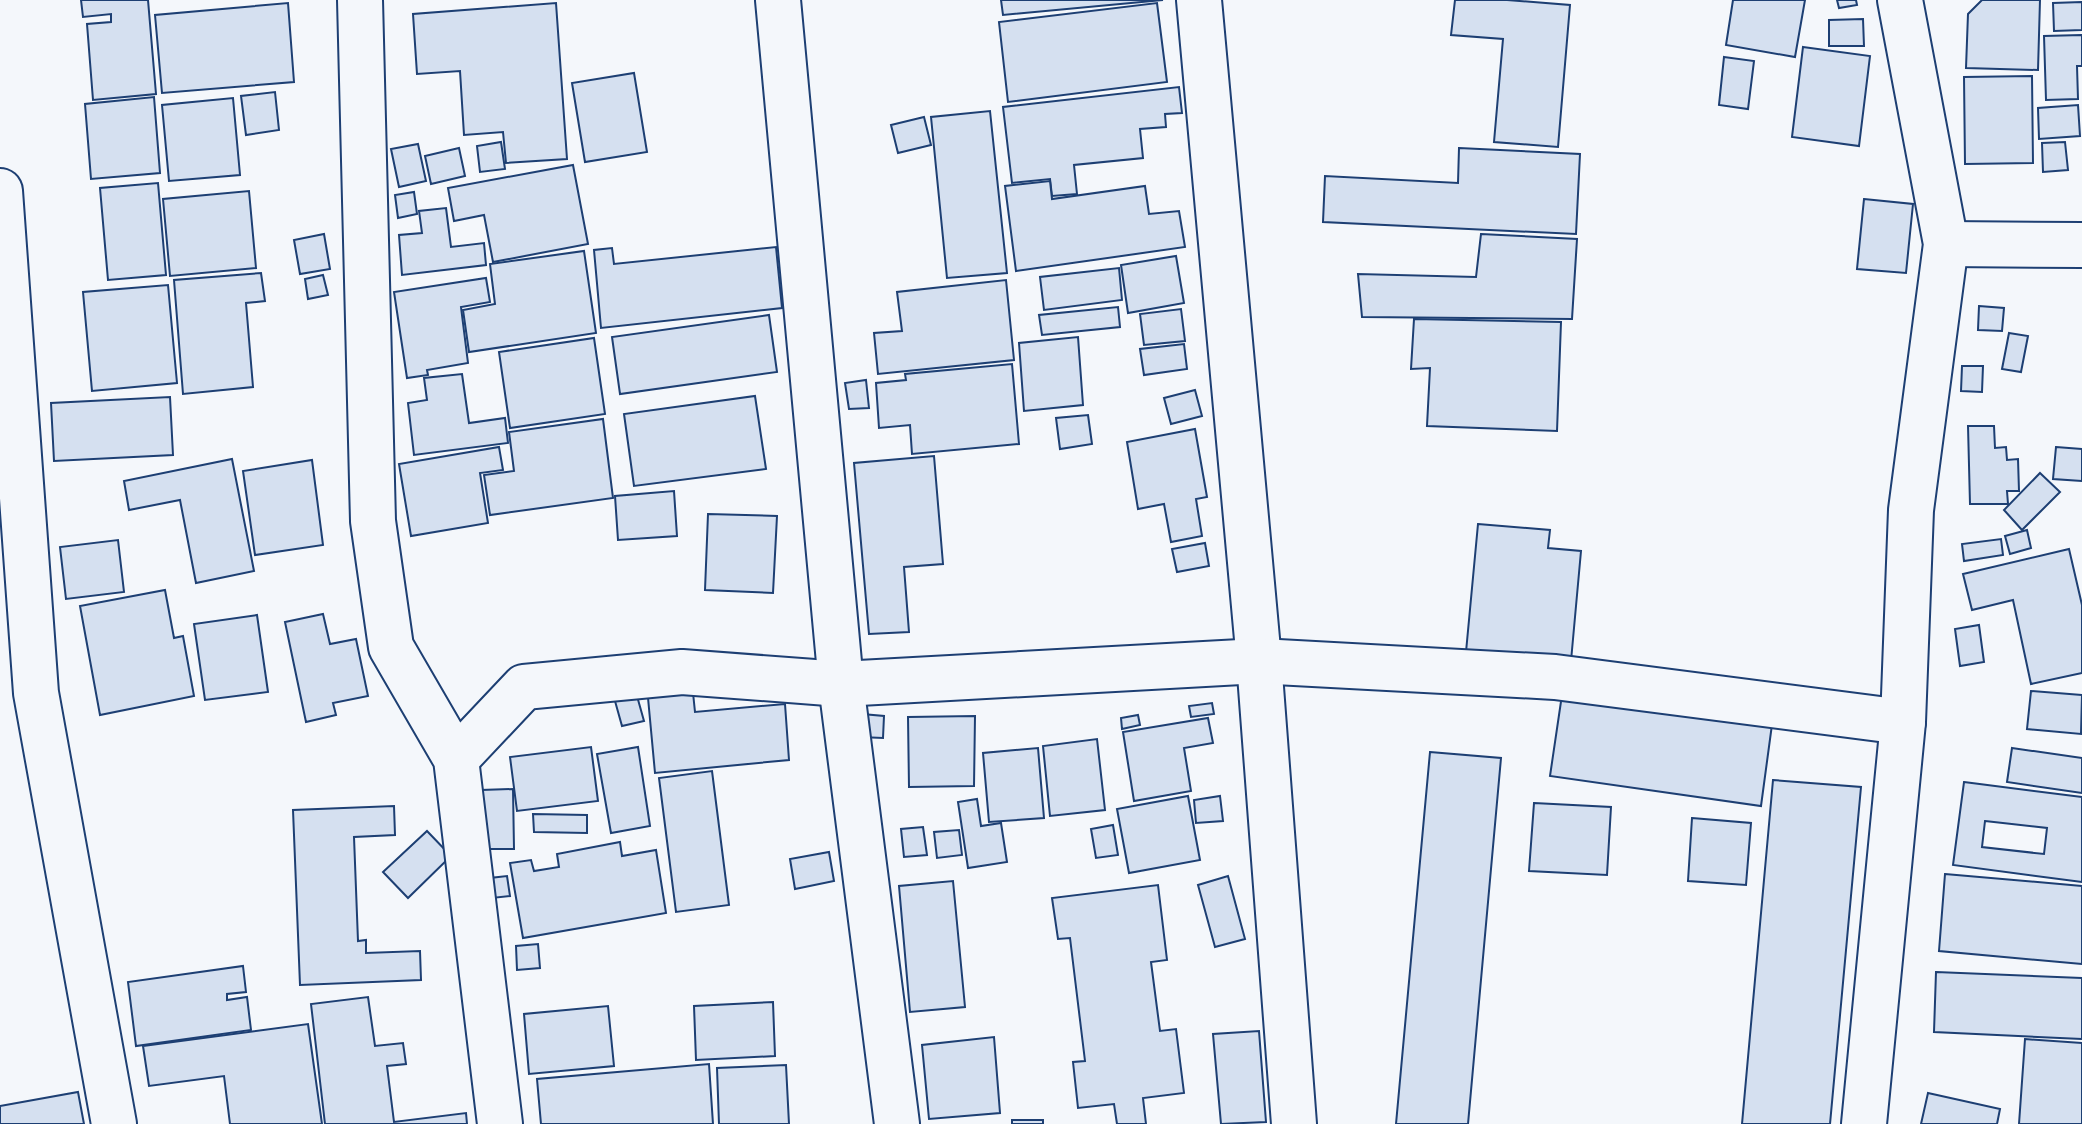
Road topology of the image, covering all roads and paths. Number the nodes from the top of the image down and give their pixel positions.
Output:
1 (360, 0) edge
2 (778, 0) edge
3 (1199, 0) edge
4 (1900, 0) edge
5 (0, 191) edge
6 (1946, 244) junction
7 (2082, 245) edge
8 (1259, 661) junction
9 (841, 684) junction
10 (1903, 722) junction
11 (456, 759) junction
12 (114, 1124) edge
13 (500, 1124) edge
14 (897, 1124) edge
15 (1294, 1124) edge
16 (1864, 1124) edge

1 - 11 street
2 - 9 street
3 - 8 street
4 - 6 street
5 - 12 street
6 - 7 street
6 - 10 street
8 - 9 street
8 - 10 street
8 - 15 street
9 - 11 street
9 - 14 street
10 - 16 street
11 - 13 street

